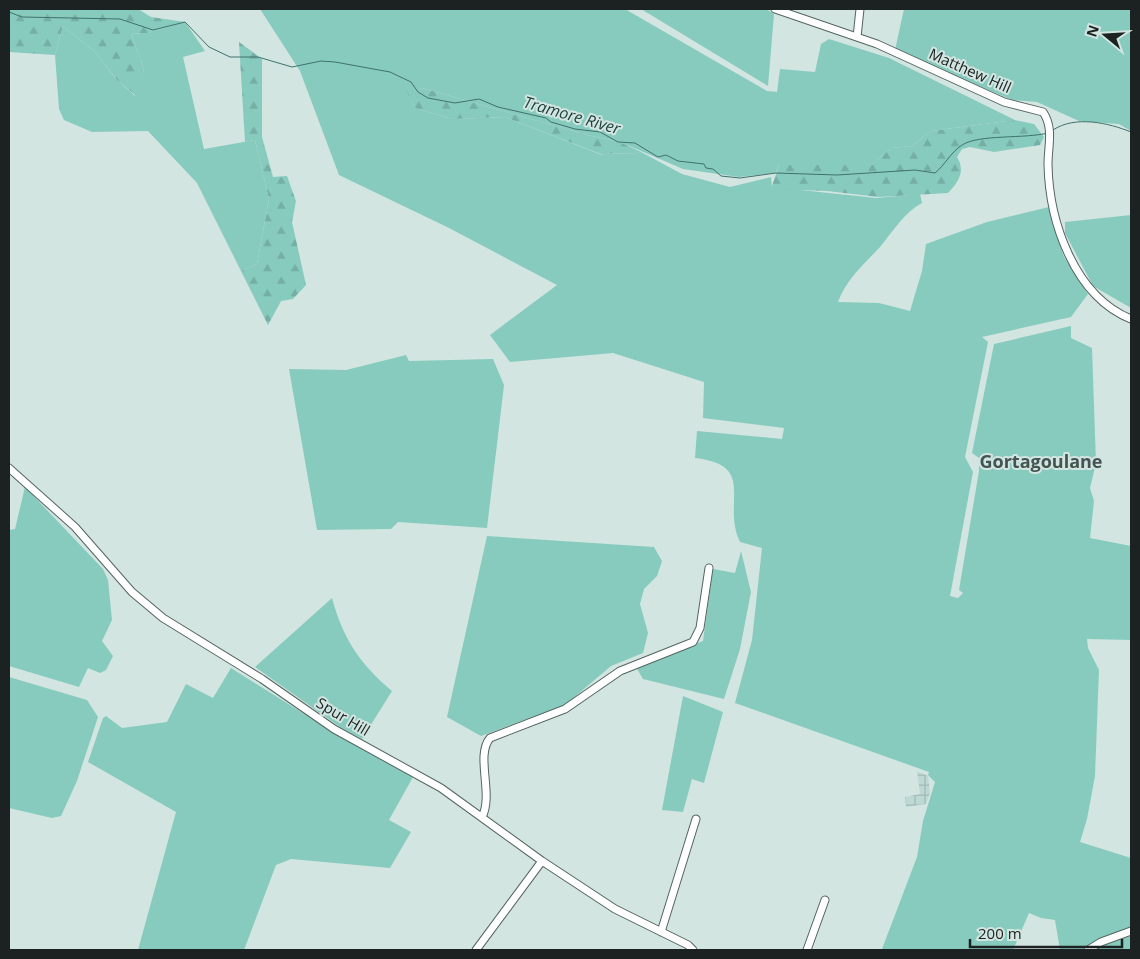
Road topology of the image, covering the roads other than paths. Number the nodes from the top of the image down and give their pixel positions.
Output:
1 (776, 9) edge
2 (860, 9) edge
3 (856, 37) junction
4 (1131, 319) edge
5 (9, 468) edge
6 (709, 568) dead end
7 (482, 817) junction
8 (696, 819) dead end
9 (542, 861) junction
10 (825, 900) dead end
11 (1131, 931) edge
12 (661, 932) junction
13 (476, 950) edge
14 (693, 950) edge
15 (807, 950) edge
16 (1088, 950) edge

1 - 3 street, Matthew Hill
2 - 3 street
3 - 4 street, Matthew Hill
5 - 7 street, Spur Hill
6 - 7 street
7 - 9 street, Spur Hill
8 - 12 street
9 - 12 street, Spur Hill
9 - 13 street
10 - 15 street
11 - 16 street
12 - 14 street, Spur Hill

